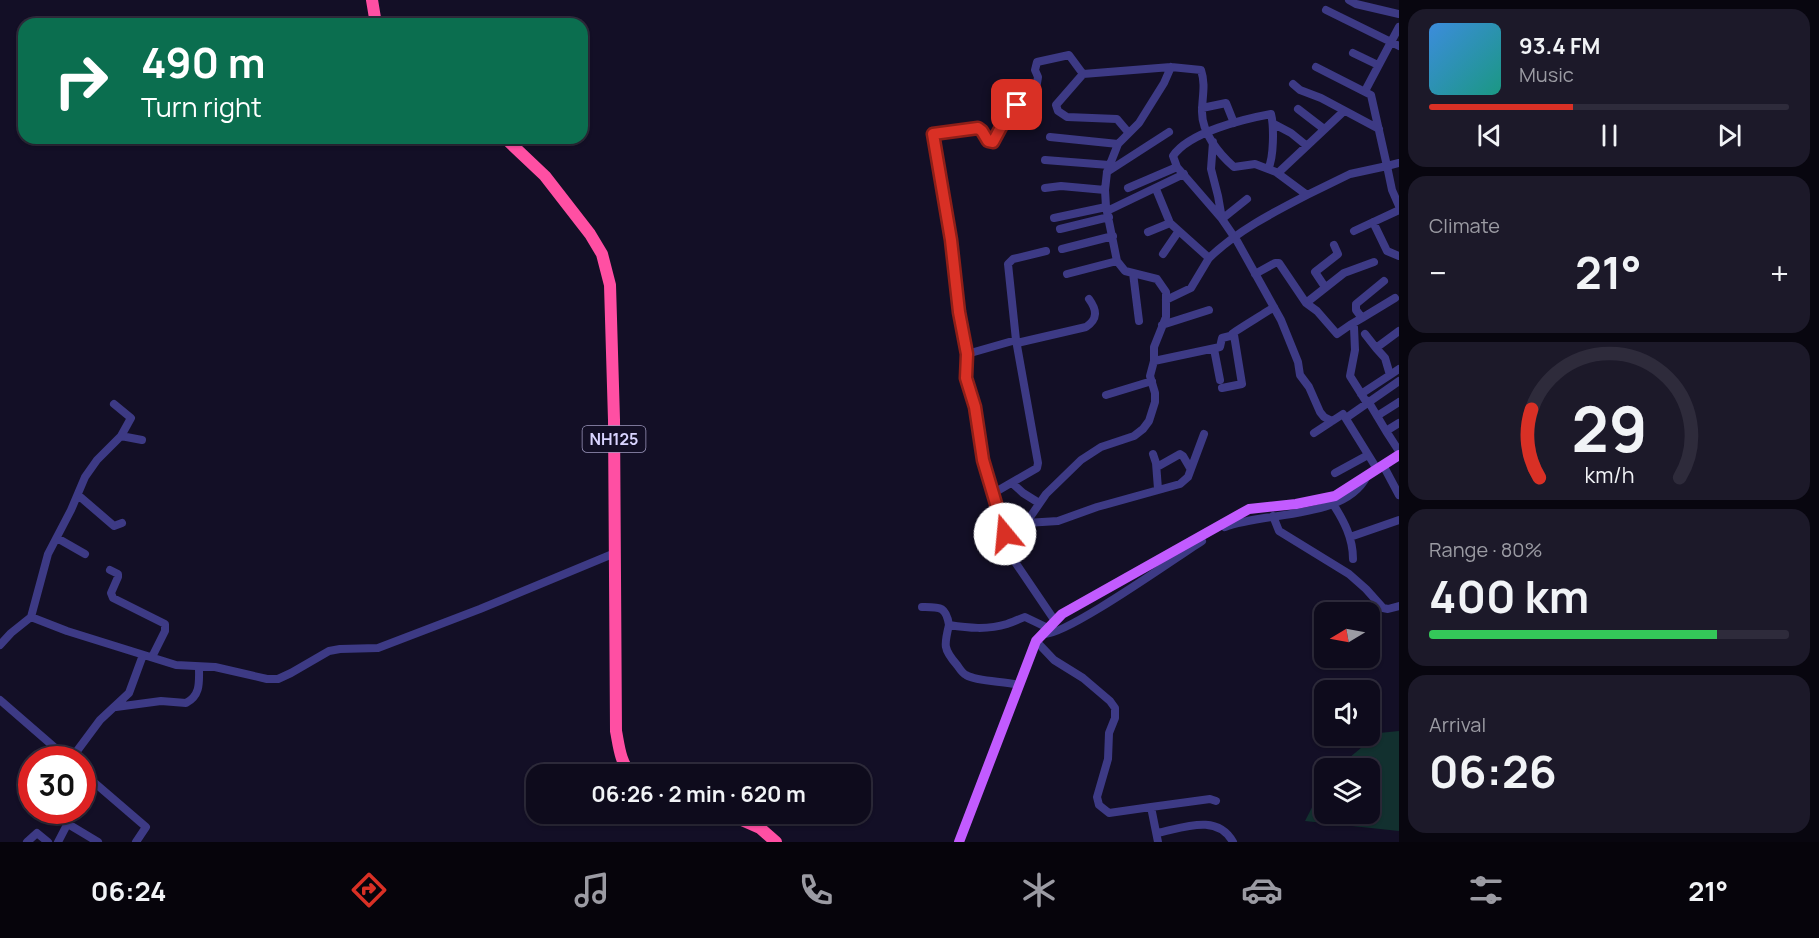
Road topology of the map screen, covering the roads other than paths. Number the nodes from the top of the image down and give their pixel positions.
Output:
1 (372, 0) edge
2 (1349, 0) edge
3 (1326, 10) dead end
4 (1399, 14) edge
5 (375, 18) edge
6 (1398, 29) edge
7 (1391, 42) junction
8 (1399, 46) edge
9 (1353, 53) dead end
10 (1378, 65) junction
11 (1171, 67) junction
12 (1316, 67) dead end
13 (1083, 74) junction
14 (1293, 84) dead end
15 (1365, 91) junction
16 (1202, 108) junction
17 (1298, 109) dead end
18 (1344, 111) junction
19 (1234, 123) junction
20 (1274, 124) junction
21 (1324, 129) junction
22 (1379, 129) junction
23 (1128, 132) junction
24 (1169, 132) dead end
25 (1206, 134) junction
26 (1050, 137) dead end
27 (1212, 142) junction
28 (511, 144) edge
29 (1118, 144) junction
30 (1307, 146) junction
31 (1045, 160) dead end
32 (1399, 164) edge
33 (1387, 166) junction
34 (1177, 167) junction
35 (1108, 169) junction
36 (1268, 169) junction
37 (1278, 173) junction
38 (1184, 174) junction
39 (1045, 188) dead end
40 (1128, 188) dead end
41 (1156, 189) junction
42 (1105, 190) junction
43 (1307, 195) junction
44 (1247, 199) dead end
45 (1399, 208) edge
46 (1107, 212) junction
47 (1054, 218) dead end
48 (1222, 219) junction
49 (1373, 222) junction
50 (1170, 224) junction
51 (1060, 229) dead end
52 (1354, 231) dead end
53 (1148, 232) dead end
54 (1178, 232) junction
55 (1113, 236) junction
56 (1234, 237) junction
57 (1334, 245) dead end
58 (1062, 249) dead end
59 (1046, 251) dead end
60 (1163, 254) dead end
61 (1399, 256) edge
62 (1209, 258) junction
63 (1118, 261) junction
64 (1374, 262) dead end
65 (1133, 273) junction
66 (1067, 274) dead end
67 (1255, 274) junction
68 (1384, 281) dead end
69 (1325, 287) junction
70 (1395, 298) dead end
71 (1089, 299) dead end
72 (1166, 300) junction
73 (1306, 303) junction
74 (1274, 307) junction
75 (1209, 310) dead end
76 (1362, 318) junction
77 (1139, 321) dead end
78 (1162, 325) junction
79 (1350, 325) junction
80 (1399, 331) edge
81 (1232, 334) junction
82 (1365, 334) dead end
83 (1016, 342) junction
84 (1376, 348) junction
85 (1214, 349) junction
86 (967, 354) junction
87 (1154, 361) junction
88 (1399, 369) edge
89 (1390, 375) junction
90 (1152, 381) junction
91 (1399, 381) edge
92 (1361, 394) junction
93 (1106, 395) dead end
94 (1368, 402) junction
95 (1399, 402) edge
96 (114, 404) dead end
97 (1377, 416) junction
98 (1346, 418) junction
99 (1332, 421) junction
100 (1399, 423) edge
101 (1386, 431) junction
102 (1314, 433) dead end
103 (1204, 434) dead end
104 (121, 436) junction
105 (142, 440) dead end
106 (1399, 453) edge
107 (1152, 454) dead end
108 (1368, 455) junction
109 (1157, 467) junction
110 (1190, 468) junction
111 (1376, 470) junction
112 (1335, 473) dead end
113 (1012, 483) junction
114 (1158, 489) junction
115 (992, 494) junction
116 (78, 495) junction
117 (1399, 495) edge
118 (1039, 503) junction
119 (1333, 504) junction
120 (1273, 516) junction
121 (1399, 520) edge
122 (122, 523) dead end
123 (1026, 523) junction
124 (1005, 534) junction
125 (1350, 537) junction
126 (57, 538) junction
127 (615, 552) junction
128 (85, 554) dead end
129 (1353, 559) dead end
130 (110, 570) dead end
131 (1399, 606) edge
132 (922, 608) dead end
133 (31, 617) junction
134 (949, 626) junction
135 (1045, 631) junction
136 (1, 643) edge
137 (148, 656) junction
138 (199, 667) junction
139 (1018, 685) junction
140 (0, 700) edge
141 (114, 707) junction
142 (55, 746) edge
143 (80, 746) edge
144 (624, 764) edge
145 (96, 784) edge
146 (1216, 801) dead end
147 (1151, 807) junction
148 (753, 824) edge
149 (1157, 833) junction
150 (27, 842) edge
151 (48, 842) edge
152 (58, 842) edge
153 (98, 842) edge
154 (136, 842) edge
155 (776, 842) edge
156 (959, 842) edge
157 (1158, 842) edge
158 (1233, 842) edge

1 - 5 highway
2 - 4 street
3 - 7 street
6 - 7 street
7 - 8 street
7 - 10 street
9 - 10 street
10 - 15 street
11 - 13 street
11 - 16 street
11 - 23 street
12 - 15 street
13 - 23 street
13 - 86 street
14 - 18 street
15 - 22 street
16 - 19 street
16 - 25 street
17 - 21 street
18 - 21 street
18 - 22 street
19 - 20 street
19 - 25 street
20 - 30 street
20 - 36 street
21 - 30 street
22 - 33 street
23 - 29 street
24 - 35 street
25 - 27 street
25 - 34 street
26 - 29 street
27 - 36 street
27 - 48 street
28 - 127 highway, NH125
29 - 35 street
30 - 37 street
31 - 35 street
32 - 33 street
33 - 43 street
33 - 45 street
34 - 38 street
34 - 40 street
35 - 42 street
36 - 37 street
37 - 43 street
38 - 41 street
38 - 48 street
39 - 42 street
41 - 46 street
41 - 50 street
42 - 46 street
43 - 56 street
44 - 48 street
45 - 49 street
46 - 47 street
46 - 51 street
46 - 55 street
48 - 56 street
49 - 52 street
49 - 61 street
50 - 53 street
50 - 54 street
54 - 60 street
54 - 62 street
55 - 58 street
55 - 63 street
56 - 62 street
56 - 67 street
57 - 69 street
59 - 83 street
62 - 72 street
63 - 65 street
63 - 66 street
64 - 69 street
65 - 72 street
65 - 77 street
67 - 73 street
67 - 74 street
68 - 76 street
69 - 73 street
70 - 76 street
71 - 83 street
72 - 78 street
73 - 79 street
74 - 81 street
74 - 99 street
75 - 78 street
76 - 79 street
78 - 87 street
79 - 92 street
80 - 84 street
81 - 85 street
81 - 85 street
82 - 84 street
83 - 86 street
83 - 113 street
84 - 89 street
85 - 87 street
86 - 115 street
87 - 90 street
88 - 89 street
89 - 92 street
90 - 93 street
90 - 118 street
91 - 94 street
92 - 94 street
94 - 97 street
94 - 98 street
95 - 97 street
96 - 104 street
97 - 101 street
98 - 99 street
98 - 108 street
99 - 102 street
100 - 101 street
101 - 106 street
103 - 110 street
104 - 105 street
104 - 116 street
106 - 111 main road
107 - 109 street
108 - 111 street
108 - 112 street
109 - 110 street
109 - 114 street
110 - 114 street
111 - 117 street
111 - 119 street
111 - 135 main road
113 - 115 street
113 - 118 street
114 - 123 street
115 - 124 street
116 - 122 street
116 - 126 street
118 - 123 street
119 - 120 street
119 - 125 street
120 - 131 street
120 - 135 street
121 - 125 street
123 - 124 street
124 - 135 street
125 - 129 street
126 - 128 street
126 - 133 street
127 - 138 street
127 - 144 highway, NH125
130 - 137 street
132 - 134 street
133 - 136 street
133 - 137 street
134 - 135 street
134 - 139 street
135 - 139 main road
135 - 147 street
137 - 138 street
137 - 141 street
138 - 141 street
139 - 156 main road
140 - 142 street
141 - 143 street
145 - 154 street
146 - 147 street
147 - 149 street
148 - 155 highway
149 - 157 street
149 - 158 street
150 - 151 street
152 - 153 street

